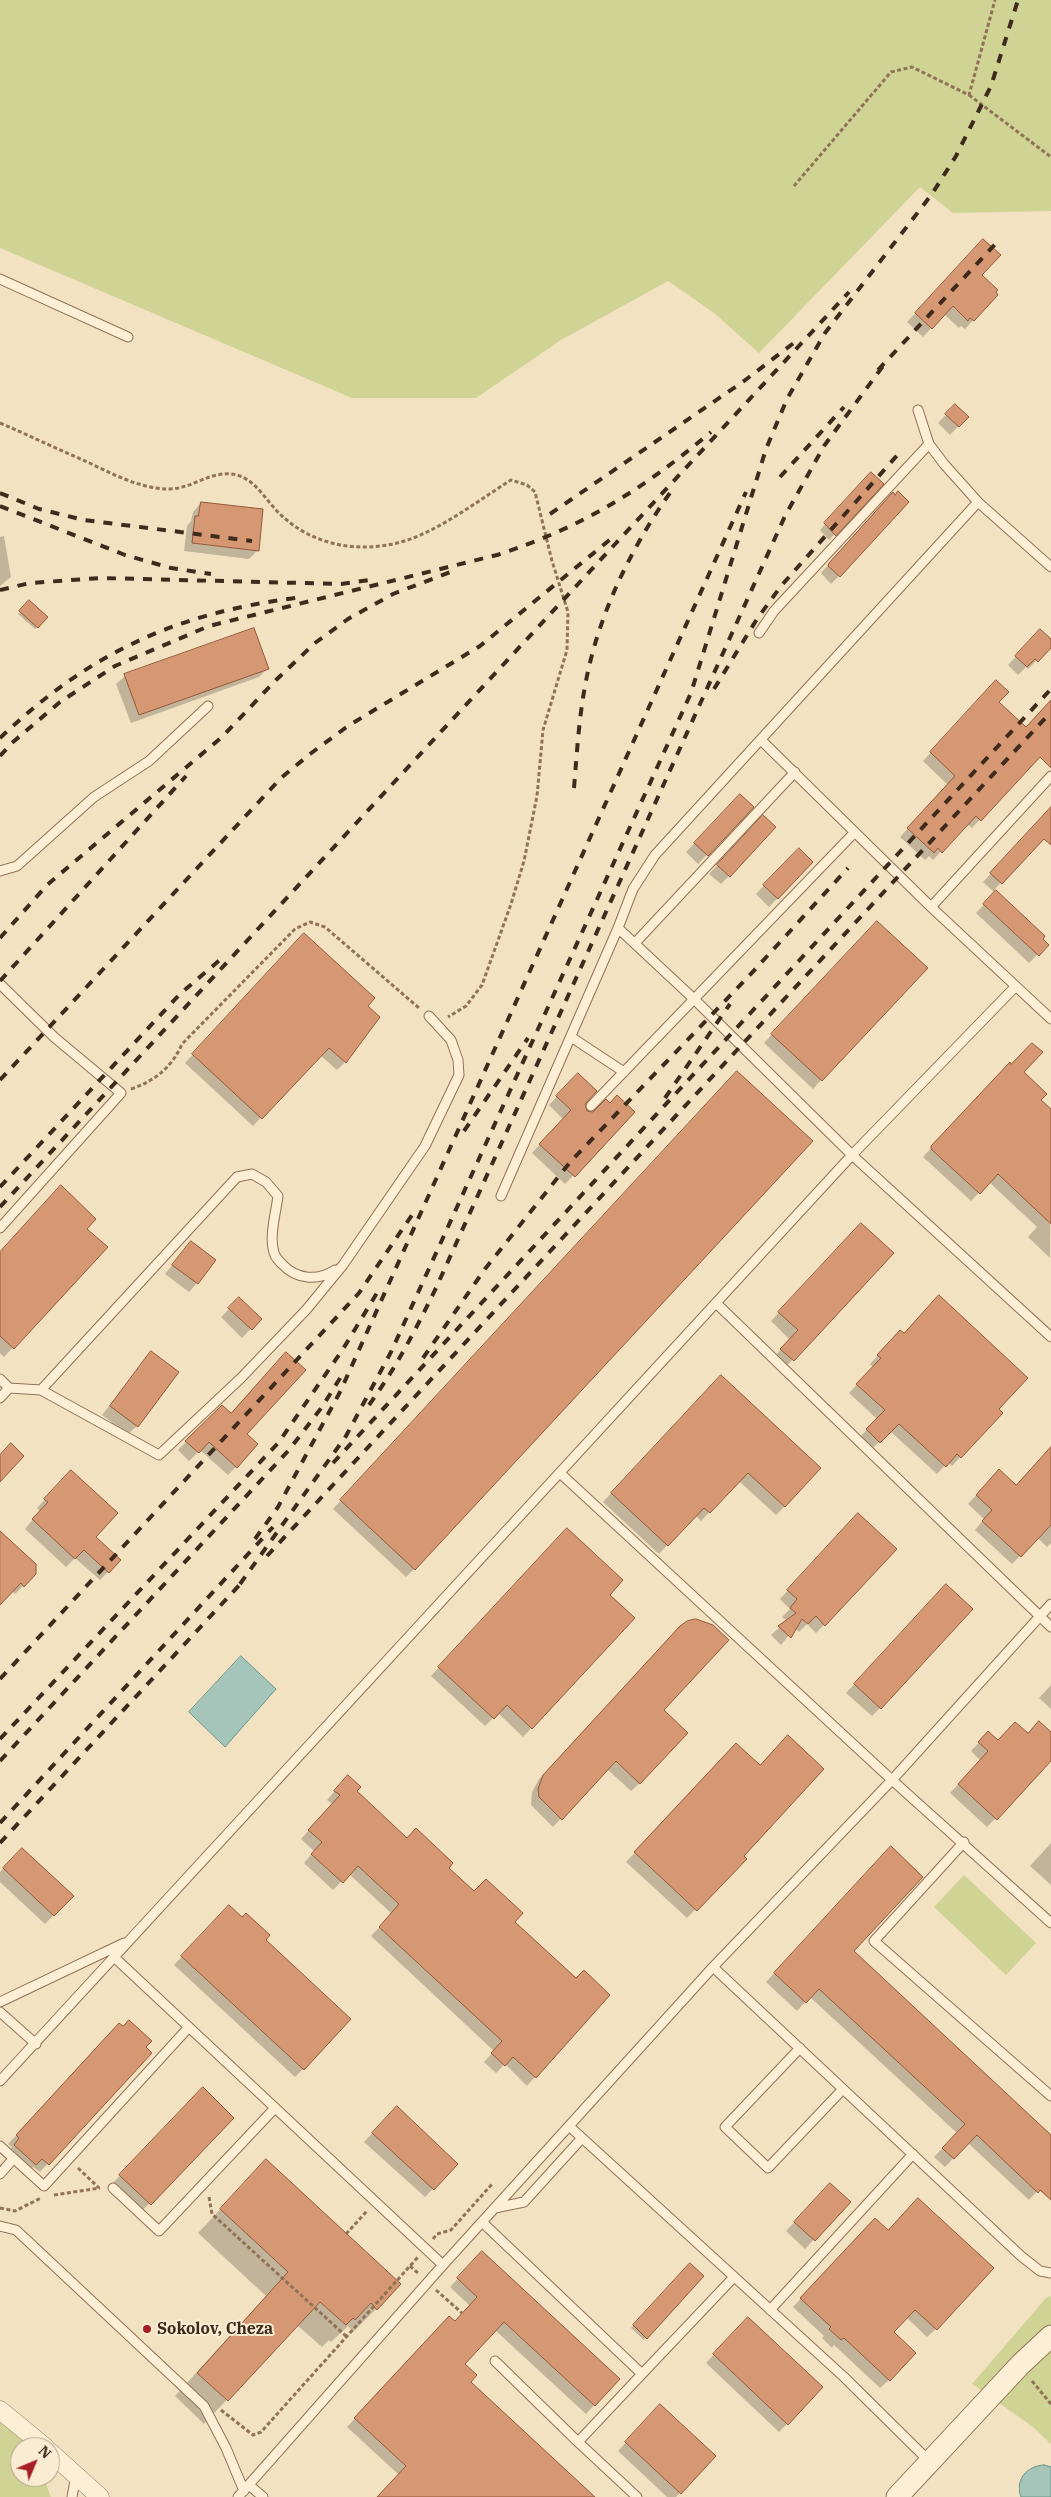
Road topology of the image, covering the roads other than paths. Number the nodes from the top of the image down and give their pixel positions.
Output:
1 (0, 279) edge
2 (128, 336) dead end
3 (918, 410) dead end
4 (930, 444) junction
5 (978, 502) junction
6 (1051, 567) edge
7 (760, 633) dead end
8 (208, 706) dead end
9 (761, 740) junction
10 (795, 772) junction
11 (1051, 776) edge
12 (854, 833) junction
13 (0, 871) edge
14 (931, 907) junction
15 (618, 928) junction
16 (635, 943) junction
17 (0, 984) edge
18 (1015, 987) junction
19 (694, 999) junction
20 (429, 1016) road end
21 (1051, 1019) edge
22 (571, 1037) junction
23 (624, 1072) junction
24 (591, 1106) dead end
25 (852, 1155) junction
26 (501, 1196) dead end
27 (0, 1228) edge
28 (343, 1265) junction
29 (716, 1303) junction
30 (1051, 1337) edge
31 (0, 1379) edge
32 (9, 1388) junction
33 (41, 1390) junction
34 (0, 1398) edge
35 (560, 1473) junction
36 (1051, 1604) edge
37 (1039, 1617) junction
38 (1051, 1627) edge
39 (892, 1780) junction
40 (964, 1842) junction
41 (1051, 1923) edge
42 (130, 1940) junction
43 (114, 1957) junction
44 (713, 1967) junction
45 (0, 2002) edge
46 (0, 2012) edge
47 (189, 2027) junction
48 (36, 2044) junction
49 (800, 2048) junction
50 (0, 2081) edge
51 (843, 2089) junction
52 (1051, 2096) edge
53 (275, 2108) junction
54 (569, 2126) junction
55 (582, 2138) junction
56 (0, 2146) edge
57 (913, 2154) junction
58 (13, 2159) junction
59 (0, 2174) edge
60 (114, 2188) road end
61 (495, 2208) junction
62 (482, 2222) junction
63 (0, 2226) edge
64 (443, 2265) junction
65 (1051, 2273) edge
66 (734, 2276) junction
67 (770, 2310) junction
68 (1051, 2336) edge
69 (495, 2361) dead end
70 (642, 2374) junction
71 (0, 2410) edge
72 (33, 2437) edge
73 (578, 2442) junction
74 (60, 2461) edge
75 (930, 2462) junction
76 (76, 2475) junction
77 (243, 2491) edge
78 (72, 2497) edge
79 (100, 2497) edge
80 (263, 2497) edge
81 (637, 2497) edge
82 (897, 2497) edge

1 - 2 lane
3 - 4 lane
4 - 5 lane
4 - 7 lane
5 - 6 lane
5 - 9 lane
8 - 13 lane
9 - 10 lane
9 - 15 lane
10 - 12 lane
10 - 16 lane
11 - 14 lane
12 - 14 lane
12 - 19 lane
14 - 18 lane
15 - 16 lane
15 - 22 lane
16 - 19 lane
17 - 27 lane
18 - 21 lane
18 - 25 lane
19 - 23 lane
19 - 25 lane
20 - 28 lane
22 - 23 lane
22 - 26 lane
23 - 24 lane
25 - 29 lane
25 - 30 lane
28 - 33 lane
28 - 33 lane
29 - 35 lane
29 - 37 lane
31 - 32 lane
32 - 33 lane
32 - 34 lane
35 - 39 lane
35 - 42 lane
36 - 37 lane
37 - 38 lane
37 - 39 lane
39 - 40 lane
39 - 44 lane
40 - 41 lane
40 - 52 lane
42 - 43 lane
42 - 45 lane
43 - 47 lane
43 - 48 lane
44 - 49 lane
44 - 54 lane
46 - 48 lane
47 - 53 lane
47 - 58 lane
48 - 50 lane
49 - 51 lane
49 - 51 lane
51 - 57 lane
53 - 60 lane
53 - 64 lane
54 - 55 lane
54 - 61 lane
55 - 61 lane
55 - 66 lane
56 - 58 lane
57 - 65 lane
57 - 67 lane
58 - 59 lane
61 - 62 lane
62 - 64 lane
62 - 70 lane
63 - 77 lane
64 - 77 lane
66 - 67 lane
66 - 70 lane
67 - 75 lane
68 - 75 street
69 - 73 lane
70 - 73 lane
71 - 72 street
73 - 81 lane
74 - 76 street
75 - 82 street
76 - 78 lane
76 - 79 street
77 - 80 lane

